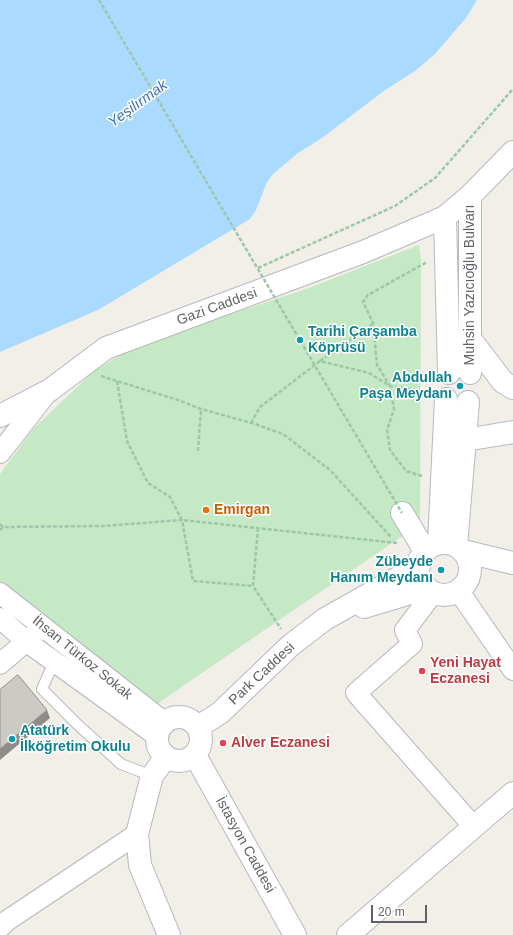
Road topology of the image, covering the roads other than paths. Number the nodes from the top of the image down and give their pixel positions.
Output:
1 (513, 152) edge
2 (470, 196) junction
3 (445, 216) junction
4 (470, 340) junction
5 (449, 373) junction
6 (470, 373) junction
7 (513, 388) edge
8 (50, 390) junction
9 (445, 396) junction
10 (468, 402) junction
11 (3, 417) edge
12 (513, 432) edge
13 (465, 440) junction
14 (0, 453) edge
15 (402, 513) road end
16 (440, 551) junction
17 (513, 563) edge
18 (430, 590) junction
19 (458, 590) junction
20 (0, 593) edge
21 (0, 618) edge
22 (325, 619) junction
23 (43, 626) junction
24 (27, 642) junction
25 (54, 662) junction
26 (0, 664) edge
27 (513, 670) edge
28 (198, 726) junction
29 (160, 729) junction
30 (195, 755) junction
31 (166, 757) junction
32 (152, 776) junction
33 (513, 794) edge
34 (474, 827) junction
35 (137, 834) junction
36 (0, 927) edge
37 (169, 935) edge
38 (295, 935) edge
39 (348, 935) edge

1 - 2 main road, Muhsin Yazıcıoğlu Bulvarı
2 - 3 main road, Muhsin Yazıcıoğlu Bulvarı
2 - 4 main road, Muhsin Yazıcıoğlu Bulvarı
3 - 5 main road, Muhsin Yazıcıoğlu Bulvarı
3 - 8 main road, Gazi Caddesi
4 - 6 main road, Muhsin Yazıcıoğlu Bulvarı
4 - 7 main road
5 - 6 main road
5 - 9 main road
6 - 10 main road
8 - 11 main road, Gazi Caddesi
8 - 14 street
9 - 10 main road
9 - 16 main road
10 - 13 main road
12 - 13 main road
13 - 16 main road
15 - 16 main road
16 - 17 main road
16 - 18 main road
16 - 19 main road
16 - 22 main road, Park Caddesi
18 - 19 main road
18 - 22 main road, Park Caddesi
18 - 34 street
19 - 27 street
20 - 23 street, İhsan Türkoz Sokak
21 - 24 street
22 - 28 main road, Park Caddesi
23 - 24 street
23 - 29 street, İhsan Türkoz Sokak
24 - 25 street
24 - 26 street
25 - 29 street
25 - 32 lane
28 - 29 main road
28 - 30 main road
29 - 31 main road
30 - 31 main road
30 - 38 main road, İstasyon Caddesi
31 - 32 main road
32 - 35 main road
33 - 34 main road
34 - 39 main road
35 - 36 street
35 - 37 main road

